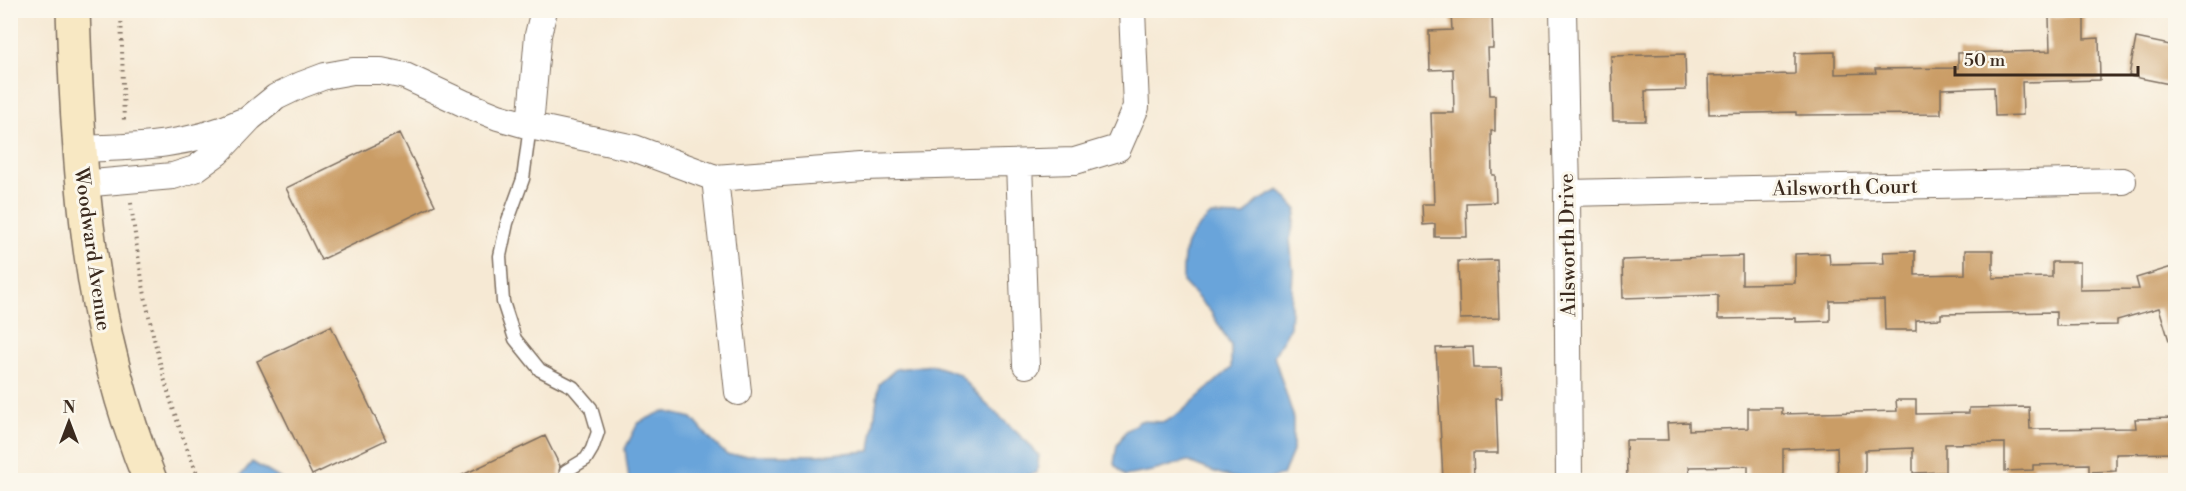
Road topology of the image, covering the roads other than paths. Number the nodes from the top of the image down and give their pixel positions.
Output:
1 (73, 10) edge
2 (544, 10) edge
3 (1132, 10) edge
4 (1563, 10) edge
5 (250, 118) junction
6 (530, 126) junction
7 (79, 148) junction
8 (1019, 163) junction
9 (715, 178) junction
10 (2123, 181) dead end
11 (81, 184) junction
12 (1567, 193) junction
13 (1026, 365) dead end
14 (738, 392) dead end
15 (566, 471) dead end
16 (150, 480) edge
17 (1569, 480) edge

1 - 7 main road, Woodward Avenue
2 - 6 street
3 - 8 street
4 - 12 street, Ailsworth Drive
5 - 6 street
5 - 7 street
5 - 11 street
6 - 9 street
6 - 15 lane
7 - 11 main road, Woodward Avenue
8 - 9 street
8 - 13 street
9 - 14 street
10 - 12 street, Ailsworth Court
11 - 16 main road, Woodward Avenue
12 - 17 street, Ailsworth Drive

